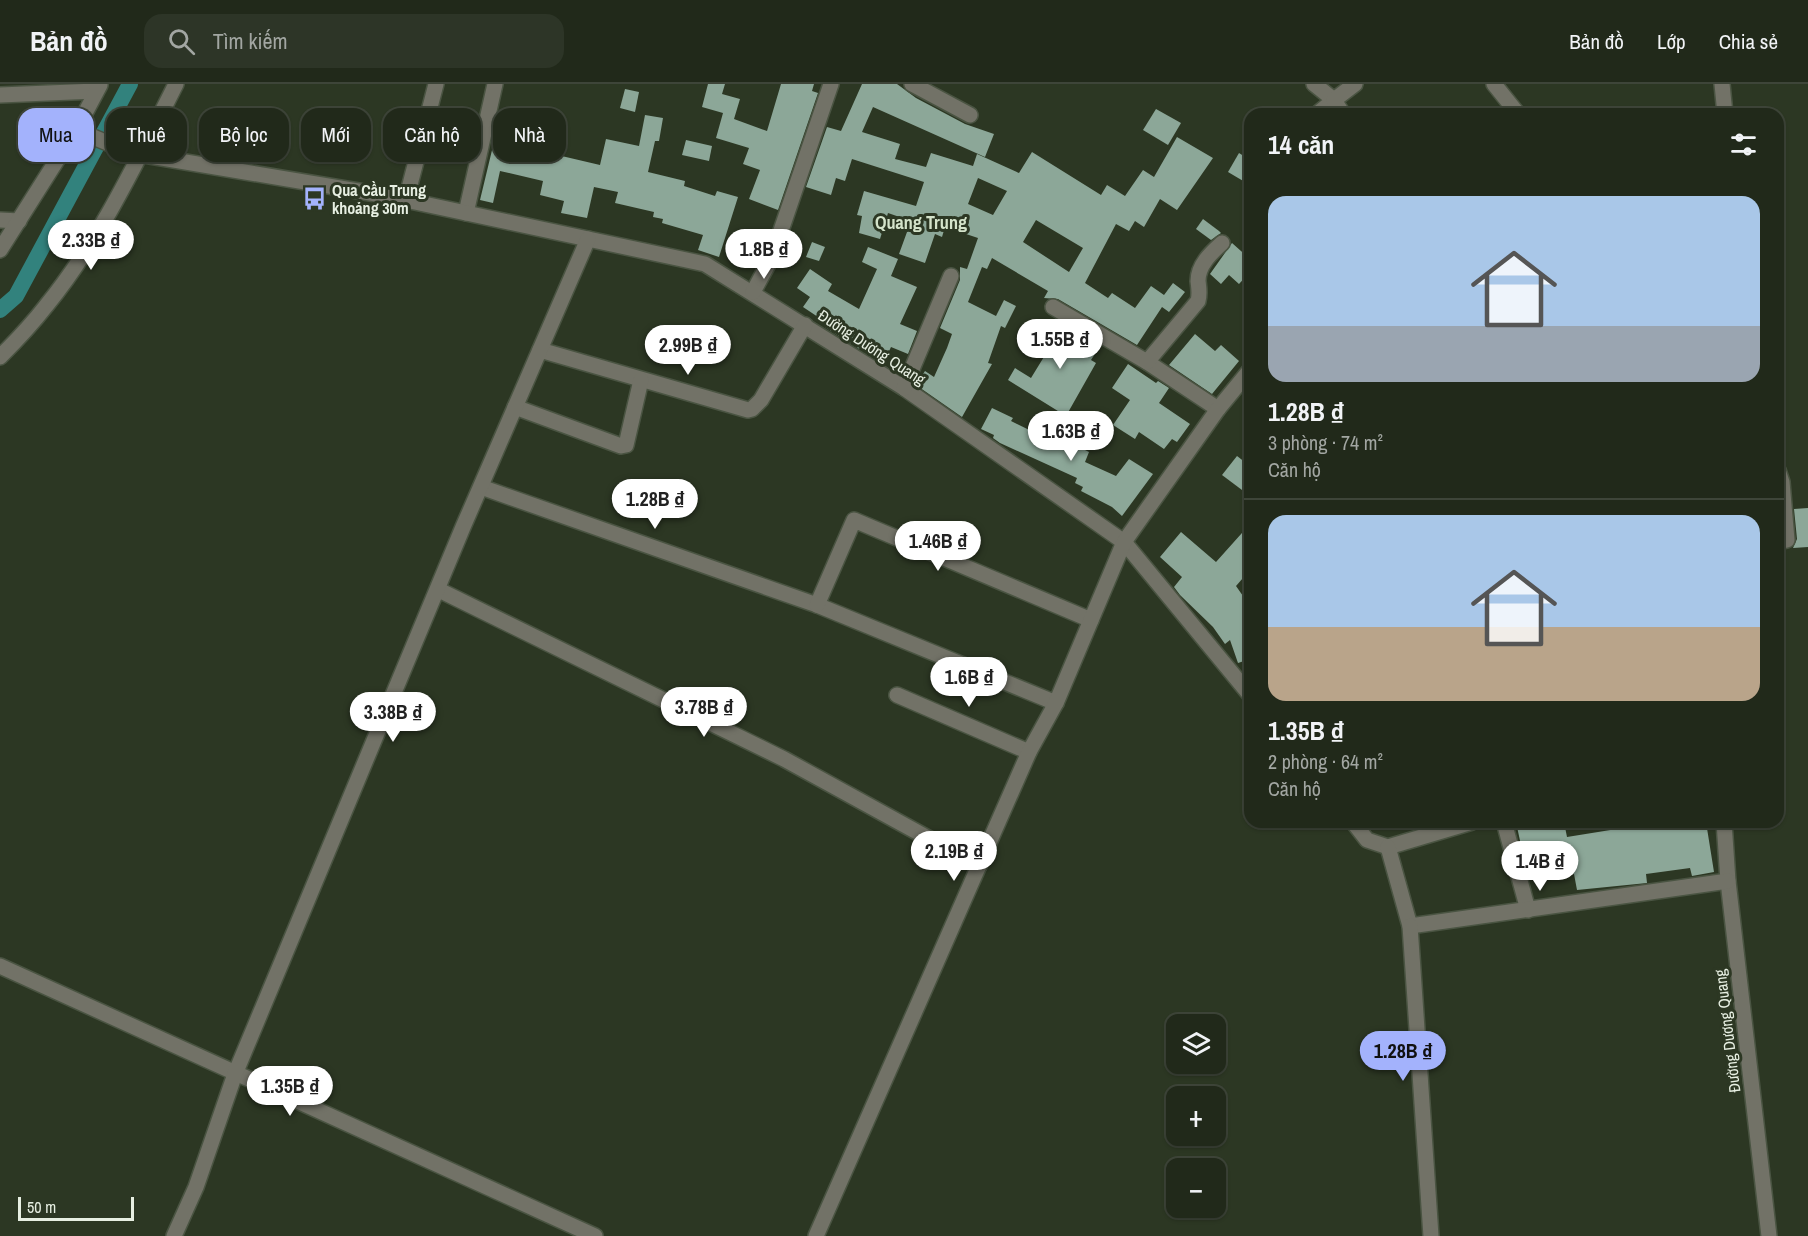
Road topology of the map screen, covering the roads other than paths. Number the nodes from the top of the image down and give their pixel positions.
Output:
1 (176, 84) edge
2 (436, 84) edge
3 (495, 84) edge
4 (831, 84) edge
5 (912, 84) edge
6 (1314, 84) edge
7 (1355, 84) edge
8 (1494, 84) edge
9 (1722, 84) edge
10 (98, 87) edge
11 (0, 95) edge
12 (1334, 100) junction
13 (89, 108) edge
14 (162, 108) edge
15 (1324, 108) edge
16 (1339, 108) edge
17 (1513, 108) edge
18 (1724, 108) edge
19 (970, 115) dead end
20 (58, 162) edge
21 (132, 162) edge
22 (183, 162) edge
23 (406, 200) junction
24 (466, 213) junction
25 (0, 220) edge
26 (19, 221) junction
27 (588, 239) junction
28 (1222, 243) dead end
29 (0, 250) edge
30 (951, 276) dead end
31 (753, 292) junction
32 (1053, 307) dead end
33 (805, 325) junction
34 (540, 350) junction
35 (0, 357) edge
36 (1147, 362) junction
37 (1244, 377) edge
38 (641, 380) junction
39 (904, 388) junction
40 (515, 408) junction
41 (1218, 409) junction
42 (481, 487) junction
43 (1784, 505) edge
44 (1784, 541) edge
45 (1124, 542) junction
46 (439, 590) junction
47 (817, 605) junction
48 (1091, 620) junction
49 (1244, 688) edge
50 (897, 695) dead end
51 (1056, 703) junction
52 (1029, 752) junction
53 (1358, 828) edge
54 (1452, 828) edge
55 (1506, 828) edge
56 (1724, 828) edge
57 (1388, 847) junction
58 (979, 866) junction
59 (1728, 882) junction
60 (1528, 910) junction
61 (1410, 926) junction
62 (0, 966) edge
63 (236, 1074) junction
64 (174, 1236) edge
65 (595, 1236) edge
66 (816, 1236) edge
67 (1431, 1236) edge
68 (1769, 1236) edge

1 - 14 street
2 - 23 street
3 - 24 street
4 - 31 street
5 - 19 street
6 - 12 street
7 - 12 street
8 - 17 street
9 - 18 street
10 - 11 street
10 - 13 street
12 - 15 street
12 - 16 street
20 - 26 street
21 - 35 street
22 - 23 street, Đường Dương Quang
23 - 24 street, Đường Dương Quang
24 - 27 street, Đường Dương Quang
25 - 26 street
26 - 29 street
27 - 31 street, Đường Dương Quang
27 - 34 street
28 - 36 street
30 - 39 street
31 - 33 street, Đường Dương Quang
32 - 36 street
33 - 38 street
33 - 39 street, Đường Dương Quang
34 - 38 street
34 - 40 street
36 - 41 street
37 - 41 street
38 - 40 street
39 - 45 street, Đường Dương Quang
40 - 42 street
41 - 45 street
42 - 46 street
42 - 47 street
43 - 44 street
45 - 48 street
45 - 49 street, Đường Dương Quang
46 - 58 street
46 - 63 street
47 - 48 street
47 - 51 street
48 - 51 street
50 - 52 street
51 - 52 street
52 - 58 street
53 - 57 street
54 - 57 street
55 - 60 street
56 - 59 street, Đường Dương Quang
57 - 61 street
58 - 66 street
59 - 60 street
59 - 68 street, Đường Dương Quang
60 - 61 street
61 - 67 street
62 - 63 street
63 - 64 street
63 - 65 street

